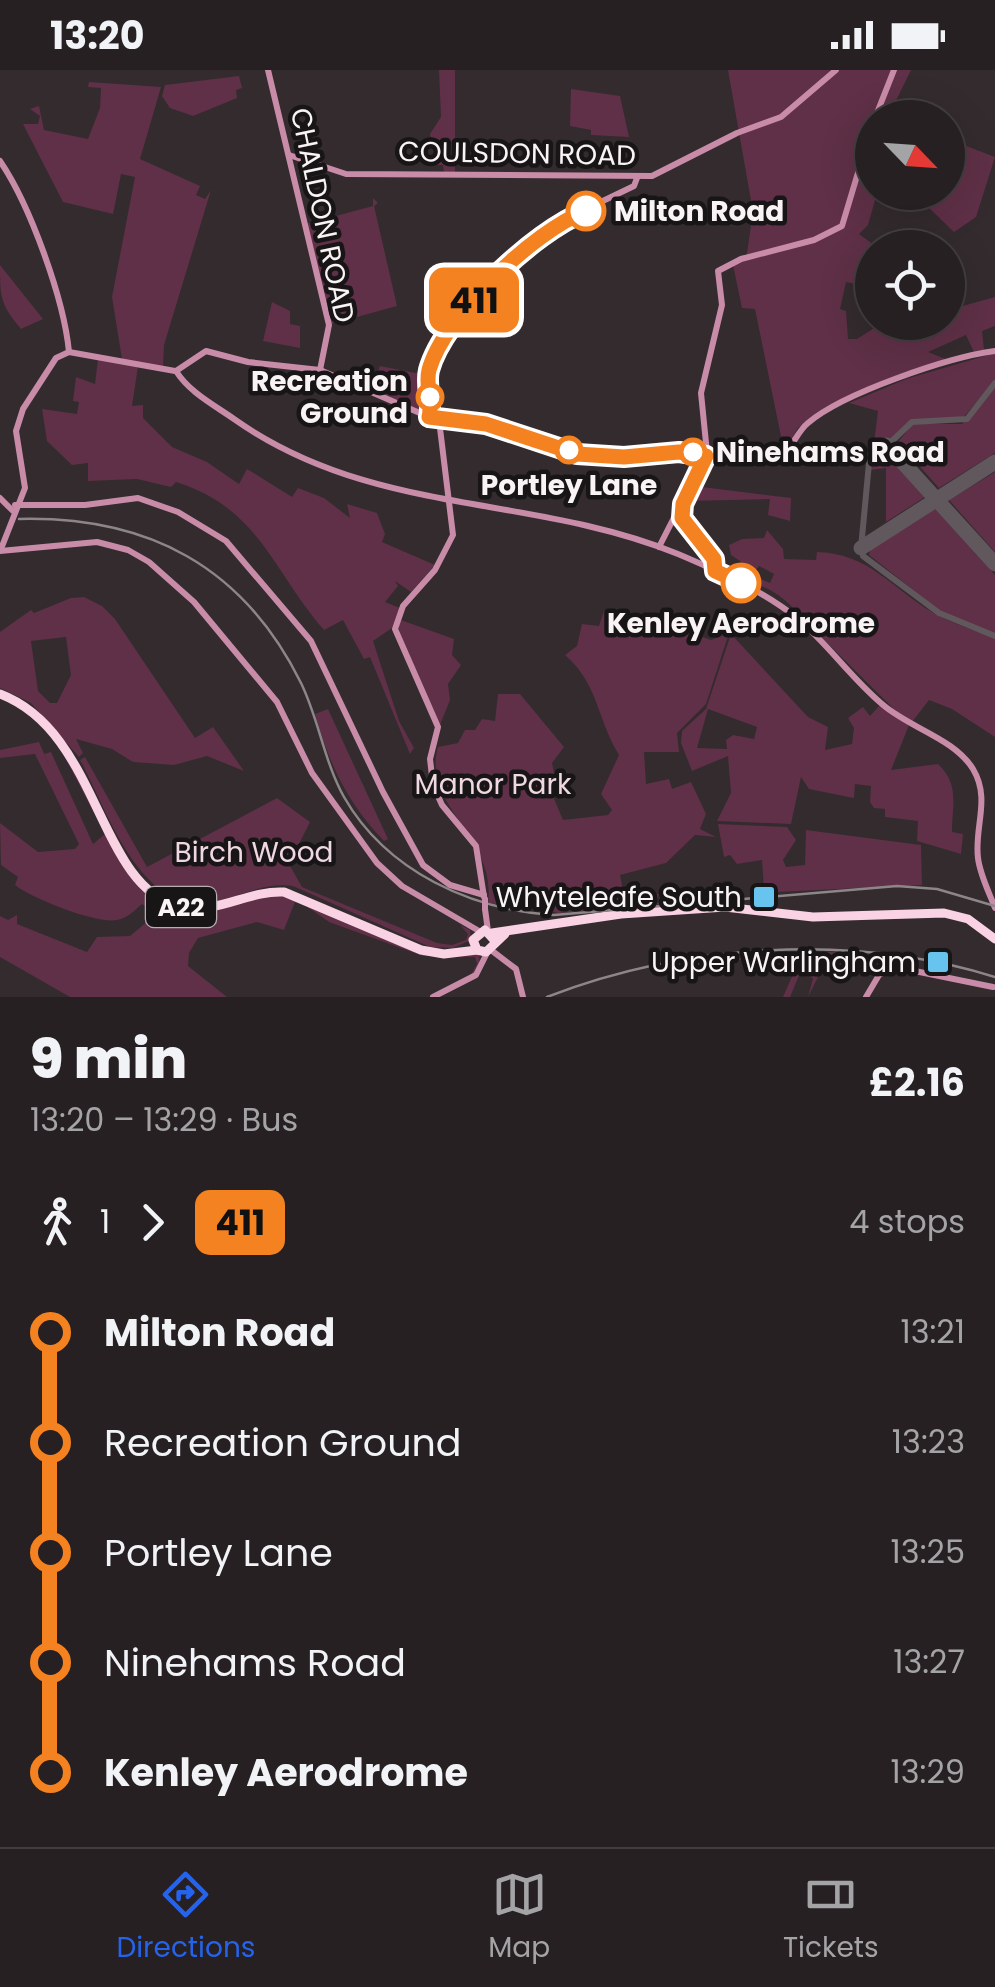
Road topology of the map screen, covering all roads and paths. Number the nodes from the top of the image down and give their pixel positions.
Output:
1 (268, 70) edge
2 (836, 70) edge
3 (894, 70) edge
4 (882, 100) edge
5 (290, 155) junction
6 (0, 160) edge
7 (637, 178) junction
8 (855, 183) edge
9 (995, 350) edge
10 (69, 352) junction
11 (320, 370) junction
12 (176, 371) junction
13 (429, 417) junction
14 (439, 420) junction
15 (706, 456) junction
16 (0, 498) edge
17 (450, 502) junction
18 (14, 508) junction
19 (679, 517) junction
20 (7, 546) edge
21 (659, 547) junction
22 (720, 572) junction
23 (0, 692) edge
24 (484, 897) junction
25 (995, 908) edge
26 (995, 939) edge
27 (485, 941) junction
28 (994, 986) edge
29 (432, 997) edge
30 (523, 997) edge
31 (866, 997) edge
32 (989, 997) edge

1 - 5 street, CHALDON ROAD
2 - 7 street, COULSDON ROAD
3 - 4 street
5 - 7 street, COULSDON ROAD
5 - 11 street, CHALDON ROAD
6 - 10 street
7 - 13 street
8 - 15 street
9 - 15 street
10 - 12 street
10 - 18 street
11 - 12 street
11 - 13 street
12 - 17 street
13 - 14 street
14 - 15 street
14 - 17 street
15 - 19 street
16 - 18 street
17 - 21 street
17 - 24 street
18 - 20 street
18 - 24 street
19 - 21 street
19 - 22 street
20 - 27 street
21 - 22 street
22 - 25 street
23 - 27 highway, A22
24 - 27 street, bridge
26 - 27 highway, A22
27 - 29 street
27 - 30 street
28 - 31 street
28 - 32 street

